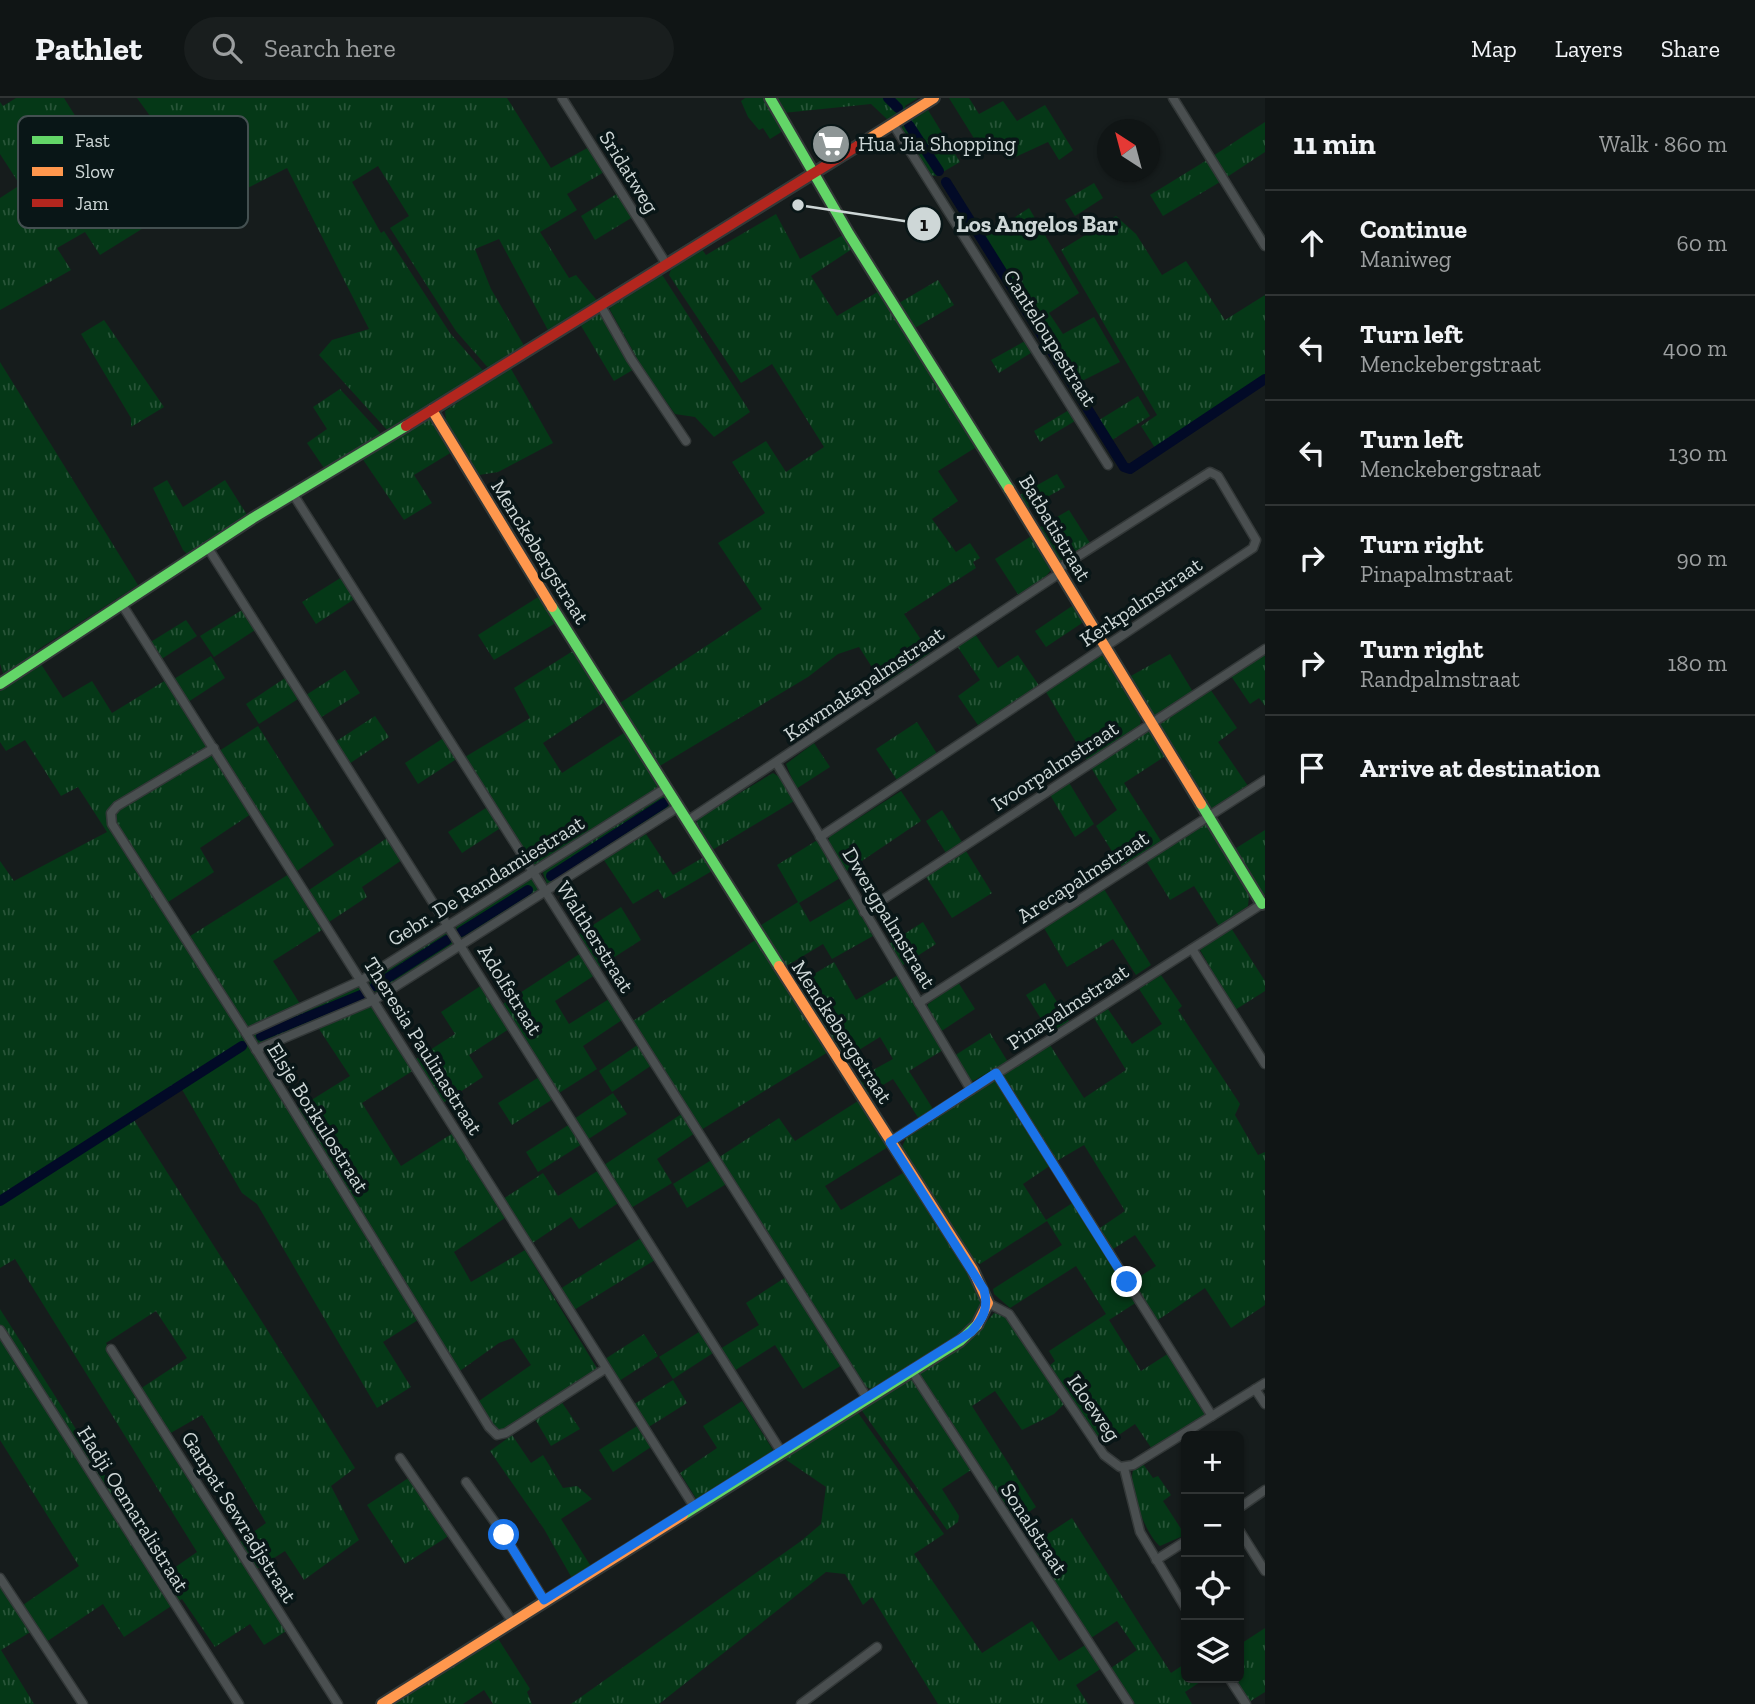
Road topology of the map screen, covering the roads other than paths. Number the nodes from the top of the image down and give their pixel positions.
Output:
1 (562, 98) edge
2 (770, 98) edge
3 (934, 98) edge
4 (1173, 98) edge
5 (893, 124) junction
6 (813, 174) junction
7 (1265, 246) edge
8 (667, 265) junction
9 (601, 306) junction
10 (432, 410) junction
11 (686, 441) dead end
12 (1108, 465) dead end
13 (293, 494) junction
14 (208, 548) junction
15 (1059, 571) junction
16 (121, 603) junction
17 (1104, 647) junction
18 (1265, 649) edge
19 (0, 684) edge
20 (1152, 724) junction
21 (214, 748) junction
22 (777, 764) junction
23 (1265, 780) edge
24 (666, 788) junction
25 (678, 807) junction
26 (1208, 816) junction
27 (687, 821) junction
28 (820, 837) junction
29 (534, 873) junction
30 (546, 892) junction
31 (1263, 903) edge
32 (864, 912) junction
33 (448, 925) junction
34 (461, 946) junction
35 (1192, 948) junction
36 (362, 980) junction
37 (374, 1000) junction
38 (919, 1003) junction
39 (246, 1032) junction
40 (256, 1051) junction
41 (1265, 1064) edge
42 (996, 1073) junction
43 (971, 1090) junction
44 (890, 1142) junction
45 (988, 1303) junction
46 (0, 1330) edge
47 (111, 1349) dead end
48 (605, 1369) junction
49 (912, 1371) junction
50 (1265, 1383) edge
51 (1255, 1389) junction
52 (867, 1398) junction
53 (1265, 1404) edge
54 (1212, 1416) junction
55 (782, 1453) junction
56 (400, 1458) dead end
57 (1124, 1468) junction
58 (466, 1482) dead end
59 (1265, 1490) edge
60 (1244, 1505) edge
61 (695, 1508) junction
62 (1244, 1538) edge
63 (1181, 1544) edge
64 (1156, 1560) junction
65 (1265, 1571) edge
66 (0, 1578) edge
67 (544, 1600) junction
68 (1181, 1601) edge
69 (512, 1621) junction
70 (877, 1647) dead end
71 (1232, 1683) edge
72 (83, 1704) edge
73 (239, 1704) edge
74 (338, 1704) edge
75 (382, 1704) edge
76 (801, 1704) edge
77 (1129, 1704) edge
78 (1246, 1704) edge

1 - 8 street, Sridatweg
2 - 6 street, Batbatistraat
3 - 5 street
4 - 7 street
5 - 6 street
5 - 12 street, Canteloupestraat
6 - 8 street
6 - 15 street, Batbatistraat
8 - 9 street
9 - 10 street
9 - 11 street
10 - 13 street
10 - 24 street, Menckebergstraat
13 - 14 street
13 - 29 street, Waltherstraat
14 - 16 street
14 - 33 street, Adolfstraat
15 - 17 street, Batbatistraat
15 - 17 street, Kerkpalmstraat
15 - 22 street, Kawmakapalmstraat
16 - 19 street
16 - 21 street, Theresia Paulinastraat
17 - 20 street, Batbatistraat
17 - 28 street, Kerkpalmstraat
18 - 20 street, Ivoorpalmstraat
20 - 26 street, Batbatistraat
20 - 32 street, Ivoorpalmstraat
21 - 36 street, Theresia Paulinastraat
21 - 39 street, Elsje Borkulostraat
22 - 27 street, Kawmakapalmstraat
22 - 28 street, Dwergpalmstraat
23 - 26 street, Arecapalmstraat
24 - 25 street, Menckebergstraat
24 - 29 street, Gebr. De Randamiestraat
25 - 27 street, Menckebergstraat
25 - 30 street, Gebr. De Randamiestraat
26 - 31 street, Batbatistraat
26 - 38 street, Arecapalmstraat
27 - 44 street, Menckebergstraat
28 - 32 street, Dwergpalmstraat
29 - 30 street, Waltherstraat
29 - 33 street, Gebr. De Randamiestraat
30 - 34 street, Gebr. De Randamiestraat
30 - 52 street, Waltherstraat
31 - 35 street, Pinapalmstraat
32 - 38 street, Dwergpalmstraat
33 - 34 street, Adolfstraat
33 - 36 street, Gebr. De Randamiestraat
34 - 37 street, Gebr. De Randamiestraat
34 - 55 street, Adolfstraat
35 - 41 street
35 - 42 street, Pinapalmstraat
36 - 37 street, Theresia Paulinastraat
36 - 39 street, Gebr. De Randamiestraat
37 - 40 street, Gebr. De Randamiestraat
37 - 48 street, Theresia Paulinastraat
38 - 43 street, Dwergpalmstraat
39 - 40 street, Elsje Borkulostraat
40 - 48 street, Elsje Borkulostraat
42 - 43 street, Pinapalmstraat
42 - 54 street
43 - 44 street, Pinapalmstraat
44 - 45 street, Menckebergstraat
45 - 49 street
45 - 57 street, Idoeweg
46 - 73 street, Hadji Oemaralistraat
47 - 74 street, Ganpat Sewradjstraat
48 - 61 street, Theresia Paulinastraat
49 - 52 street
49 - 77 street, Sonalstraat
50 - 51 street, Idoeweg
51 - 53 street
51 - 54 street, Idoeweg
52 - 55 street
54 - 57 street, Idoeweg
55 - 61 street
56 - 69 street
57 - 64 street
58 - 67 street
59 - 60 street
61 - 67 street
62 - 65 street
63 - 64 street
64 - 68 street
66 - 72 street
67 - 69 street
69 - 75 street
70 - 76 street
71 - 78 street

